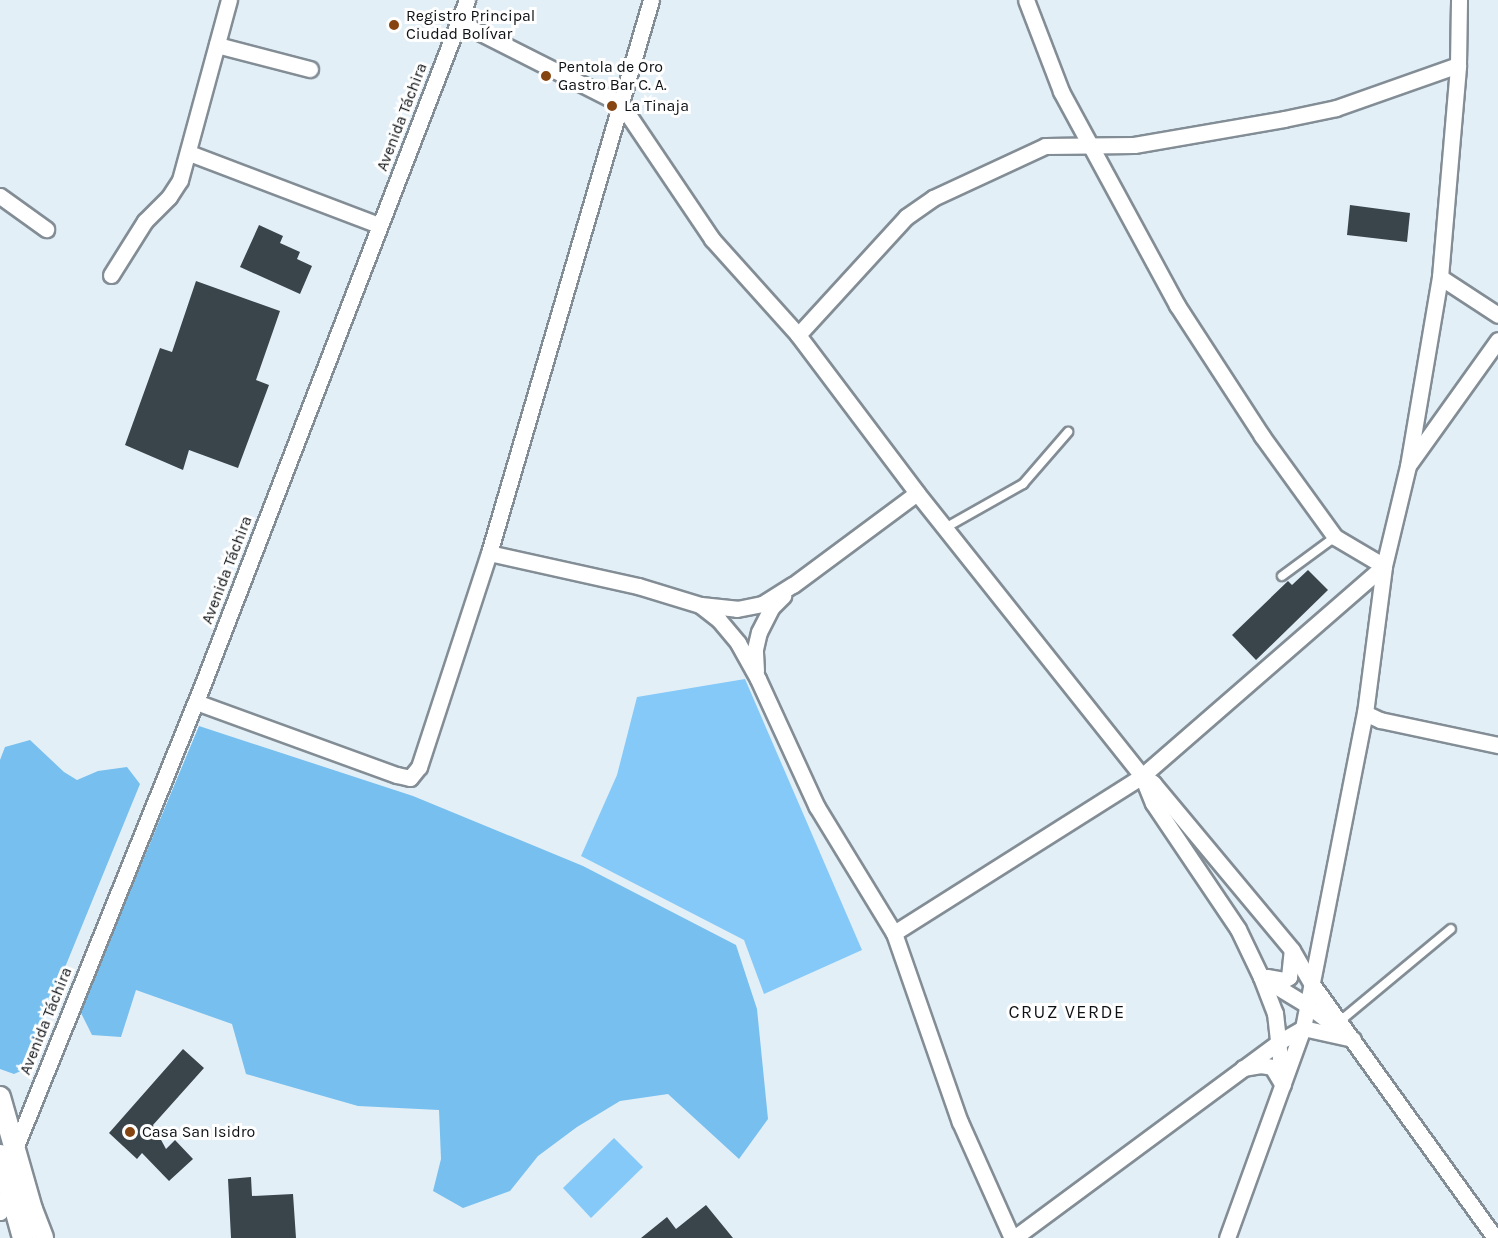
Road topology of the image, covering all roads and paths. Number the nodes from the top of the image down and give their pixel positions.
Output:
1 (229, 0) edge
2 (467, 0) edge
3 (651, 0) edge
4 (1026, 0) edge
5 (1459, 0) edge
6 (459, 22) junction
7 (217, 45) junction
8 (1458, 65) junction
9 (310, 69) dead end
10 (621, 104) junction
11 (1092, 145) junction
12 (189, 153) junction
13 (0, 196) edge
14 (379, 225) junction
15 (46, 229) dead end
16 (111, 275) dead end
17 (1440, 277) junction
18 (1498, 315) edge
19 (798, 335) junction
20 (1498, 340) edge
21 (1068, 432) dead end
22 (1408, 466) junction
23 (917, 493) junction
24 (945, 528) junction
25 (1335, 537) junction
26 (489, 553) junction
27 (1384, 566) junction
28 (1282, 576) dead end
29 (792, 585) junction
30 (700, 605) junction
31 (756, 674) junction
32 (196, 702) junction
33 (1365, 713) junction
34 (1498, 745) edge
35 (1142, 776) junction
36 (1451, 929) dead end
37 (894, 933) junction
38 (1292, 950) junction
39 (1261, 977) junction
40 (1312, 984) junction
41 (1307, 1005) junction
42 (1340, 1022) junction
43 (1303, 1028) junction
44 (1353, 1039) junction
45 (1278, 1042) junction
46 (1242, 1068) junction
47 (1283, 1085) junction
48 (0, 1096) edge
49 (4, 1157) edge
50 (9, 1190) junction
51 (0, 1212) edge
52 (22, 1238) edge
53 (43, 1238) edge
54 (1013, 1238) edge
55 (1227, 1238) edge
56 (1495, 1238) edge

1 - 7 street
2 - 6 street, Avenida Táchira
3 - 10 street
4 - 11 street
5 - 8 street
6 - 10 street
6 - 14 street, Avenida Táchira
7 - 9 street
7 - 12 street
8 - 11 street
8 - 17 street
10 - 19 street
10 - 26 street
11 - 19 street
11 - 25 street
12 - 14 street
12 - 16 street
13 - 15 street
14 - 32 street, Avenida Táchira
17 - 18 street
17 - 22 street
19 - 23 street
20 - 22 street
21 - 24 lane
22 - 27 street
23 - 24 street
23 - 29 street
24 - 35 street
25 - 27 street
25 - 28 lane
26 - 30 street
26 - 32 street
27 - 33 street
27 - 35 street
29 - 30 street
29 - 31 street
30 - 31 street
31 - 37 street
32 - 49 street, Avenida Táchira
33 - 34 street
33 - 40 street
35 - 37 street
35 - 38 street
35 - 39 street
36 - 42 lane
37 - 54 street
38 - 39 street
38 - 40 street
39 - 41 street
39 - 45 street
40 - 41 street
40 - 42 street
41 - 43 street
41 - 44 street
42 - 44 street
43 - 44 street
43 - 45 street
43 - 47 street
44 - 56 street
45 - 46 street
45 - 47 street
46 - 47 street
46 - 54 street
47 - 55 street
48 - 49 street
49 - 50 street
49 - 53 street
50 - 51 street
50 - 52 street

